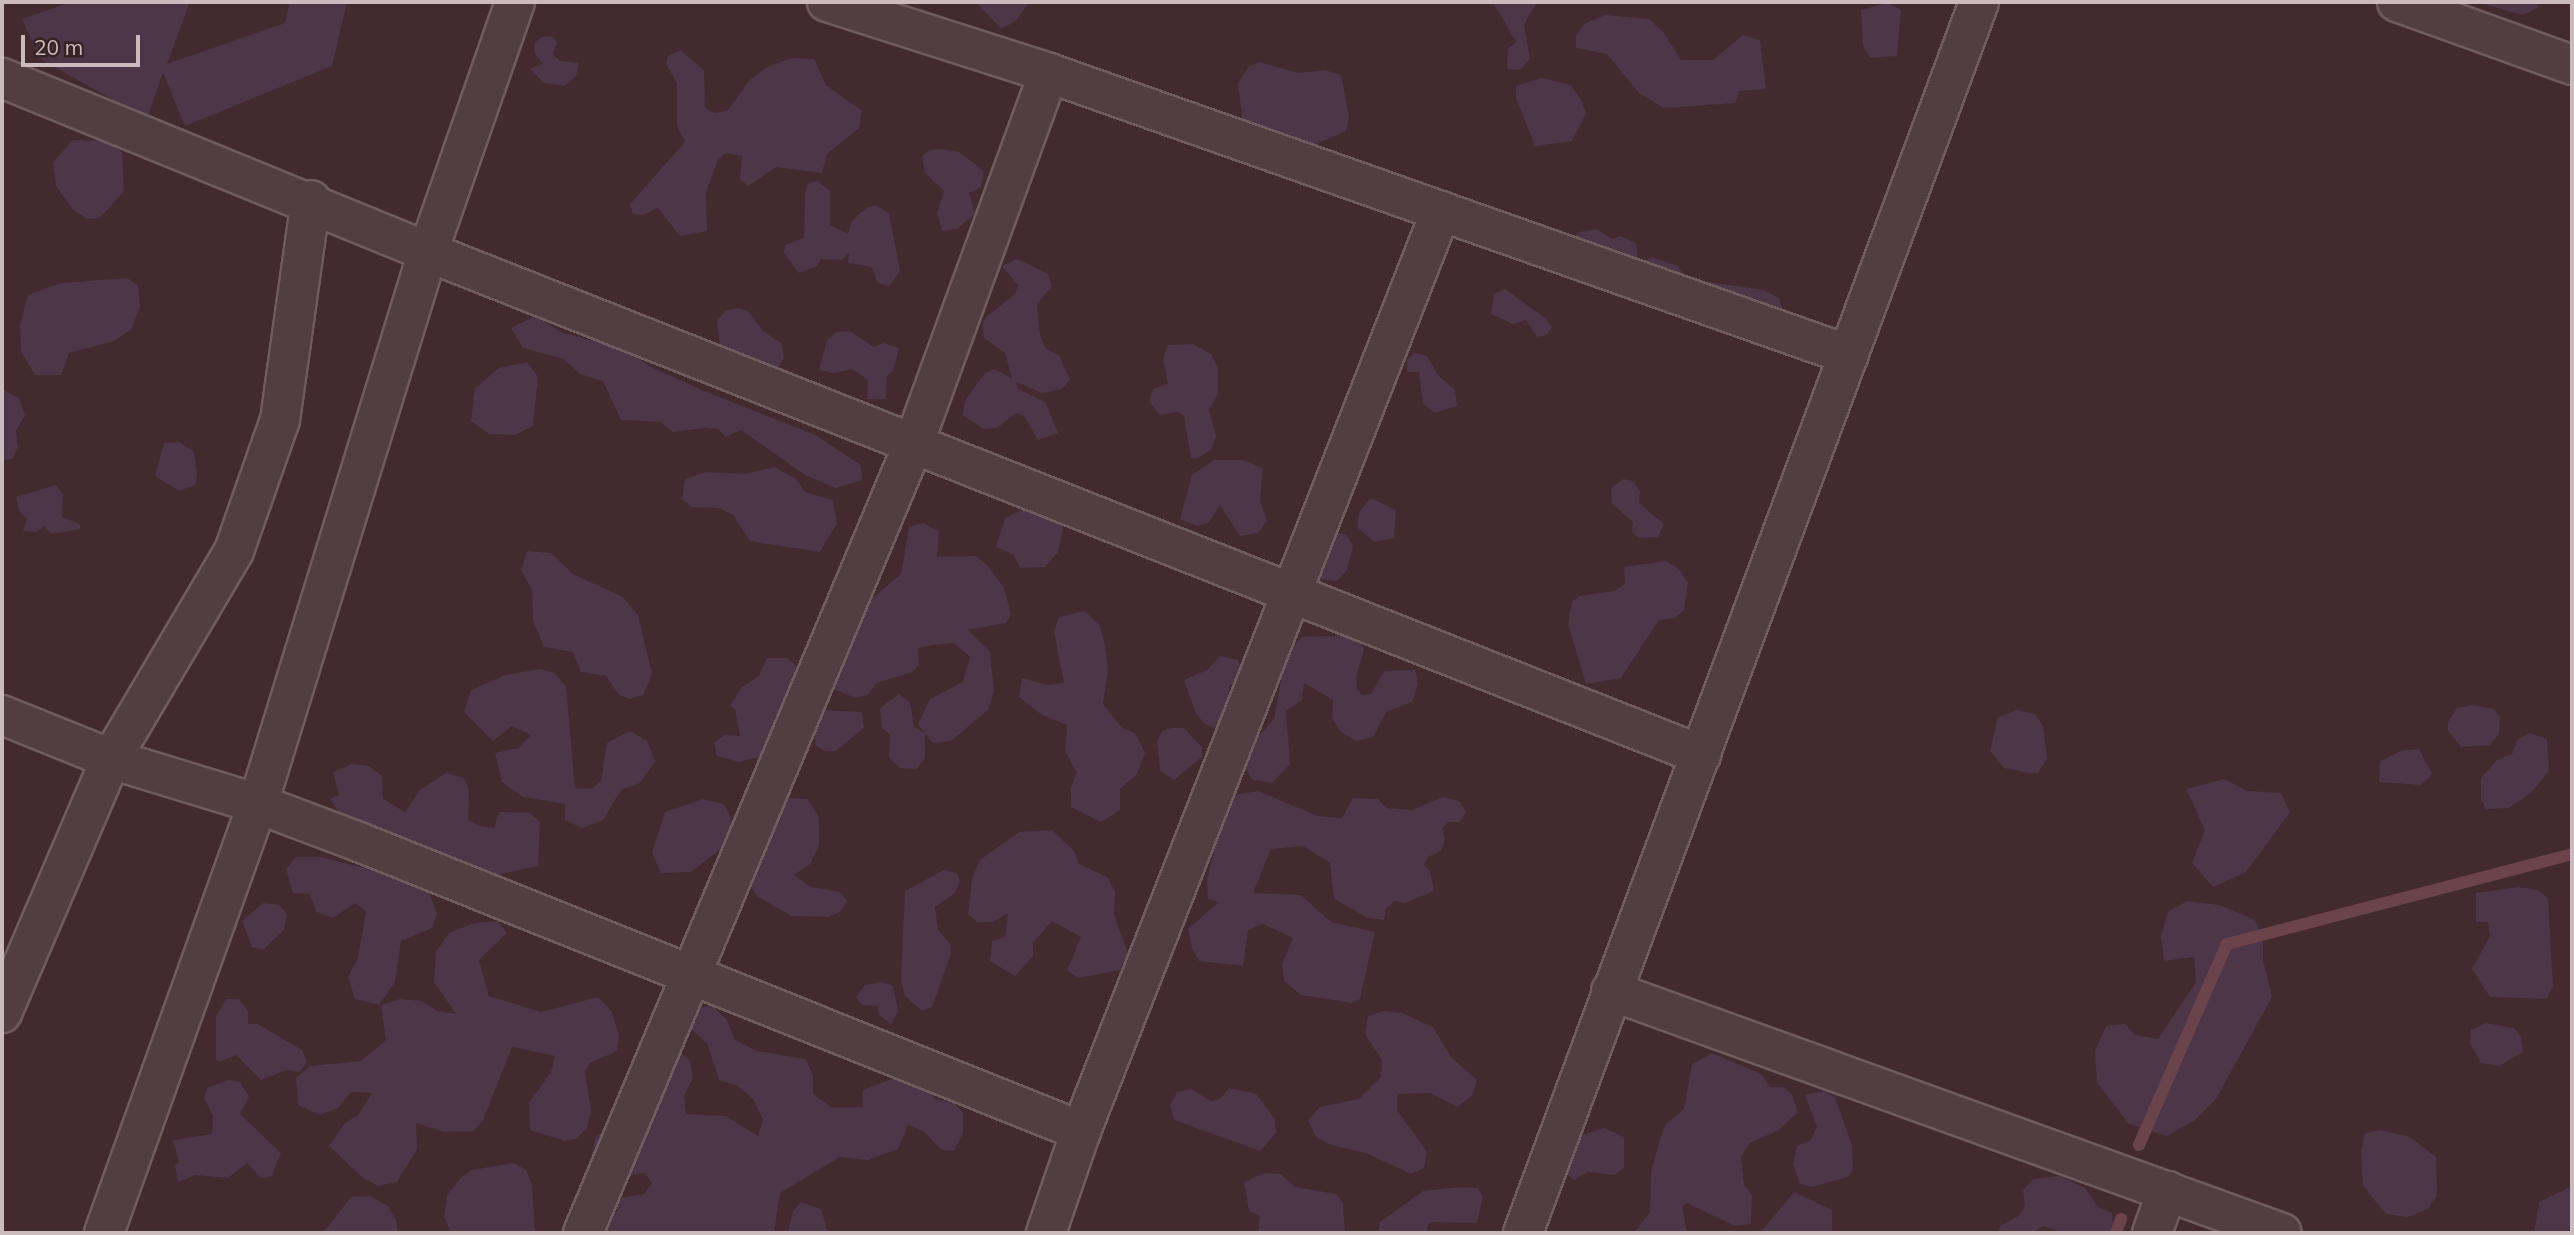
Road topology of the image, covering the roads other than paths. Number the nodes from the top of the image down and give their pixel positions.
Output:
1 (515, 2) edge
2 (827, 2) edge
3 (1979, 2) edge
4 (2397, 2) edge
5 (2572, 65) edge
6 (1049, 73) junction
7 (2, 78) edge
8 (311, 200) junction
9 (1441, 211) junction
10 (428, 252) junction
11 (1850, 355) junction
12 (914, 443) junction
13 (1292, 591) junction
14 (2, 715) edge
15 (1701, 755) junction
16 (111, 759) junction
17 (258, 804) junction
18 (692, 976) junction
19 (1611, 991) junction
20 (2, 1013) edge
21 (1081, 1131) junction
22 (2166, 1192) junction
23 (104, 1233) edge
24 (583, 1233) edge
25 (1046, 1233) edge
26 (1523, 1233) edge
27 (2152, 1233) edge
28 (2282, 1233) edge

1 - 10 street
2 - 6 street
3 - 11 street
4 - 5 street
6 - 9 street
6 - 12 street
7 - 8 street
8 - 10 street
8 - 16 street
9 - 11 street
9 - 13 street
10 - 12 street
10 - 17 street
11 - 15 street
12 - 13 street
12 - 18 street
13 - 15 street
13 - 21 street
14 - 16 street
15 - 19 street
16 - 17 street
16 - 20 street
17 - 18 street
17 - 23 street
18 - 21 street
18 - 24 street
19 - 22 street
19 - 26 street
21 - 25 street
22 - 27 street
22 - 28 street

